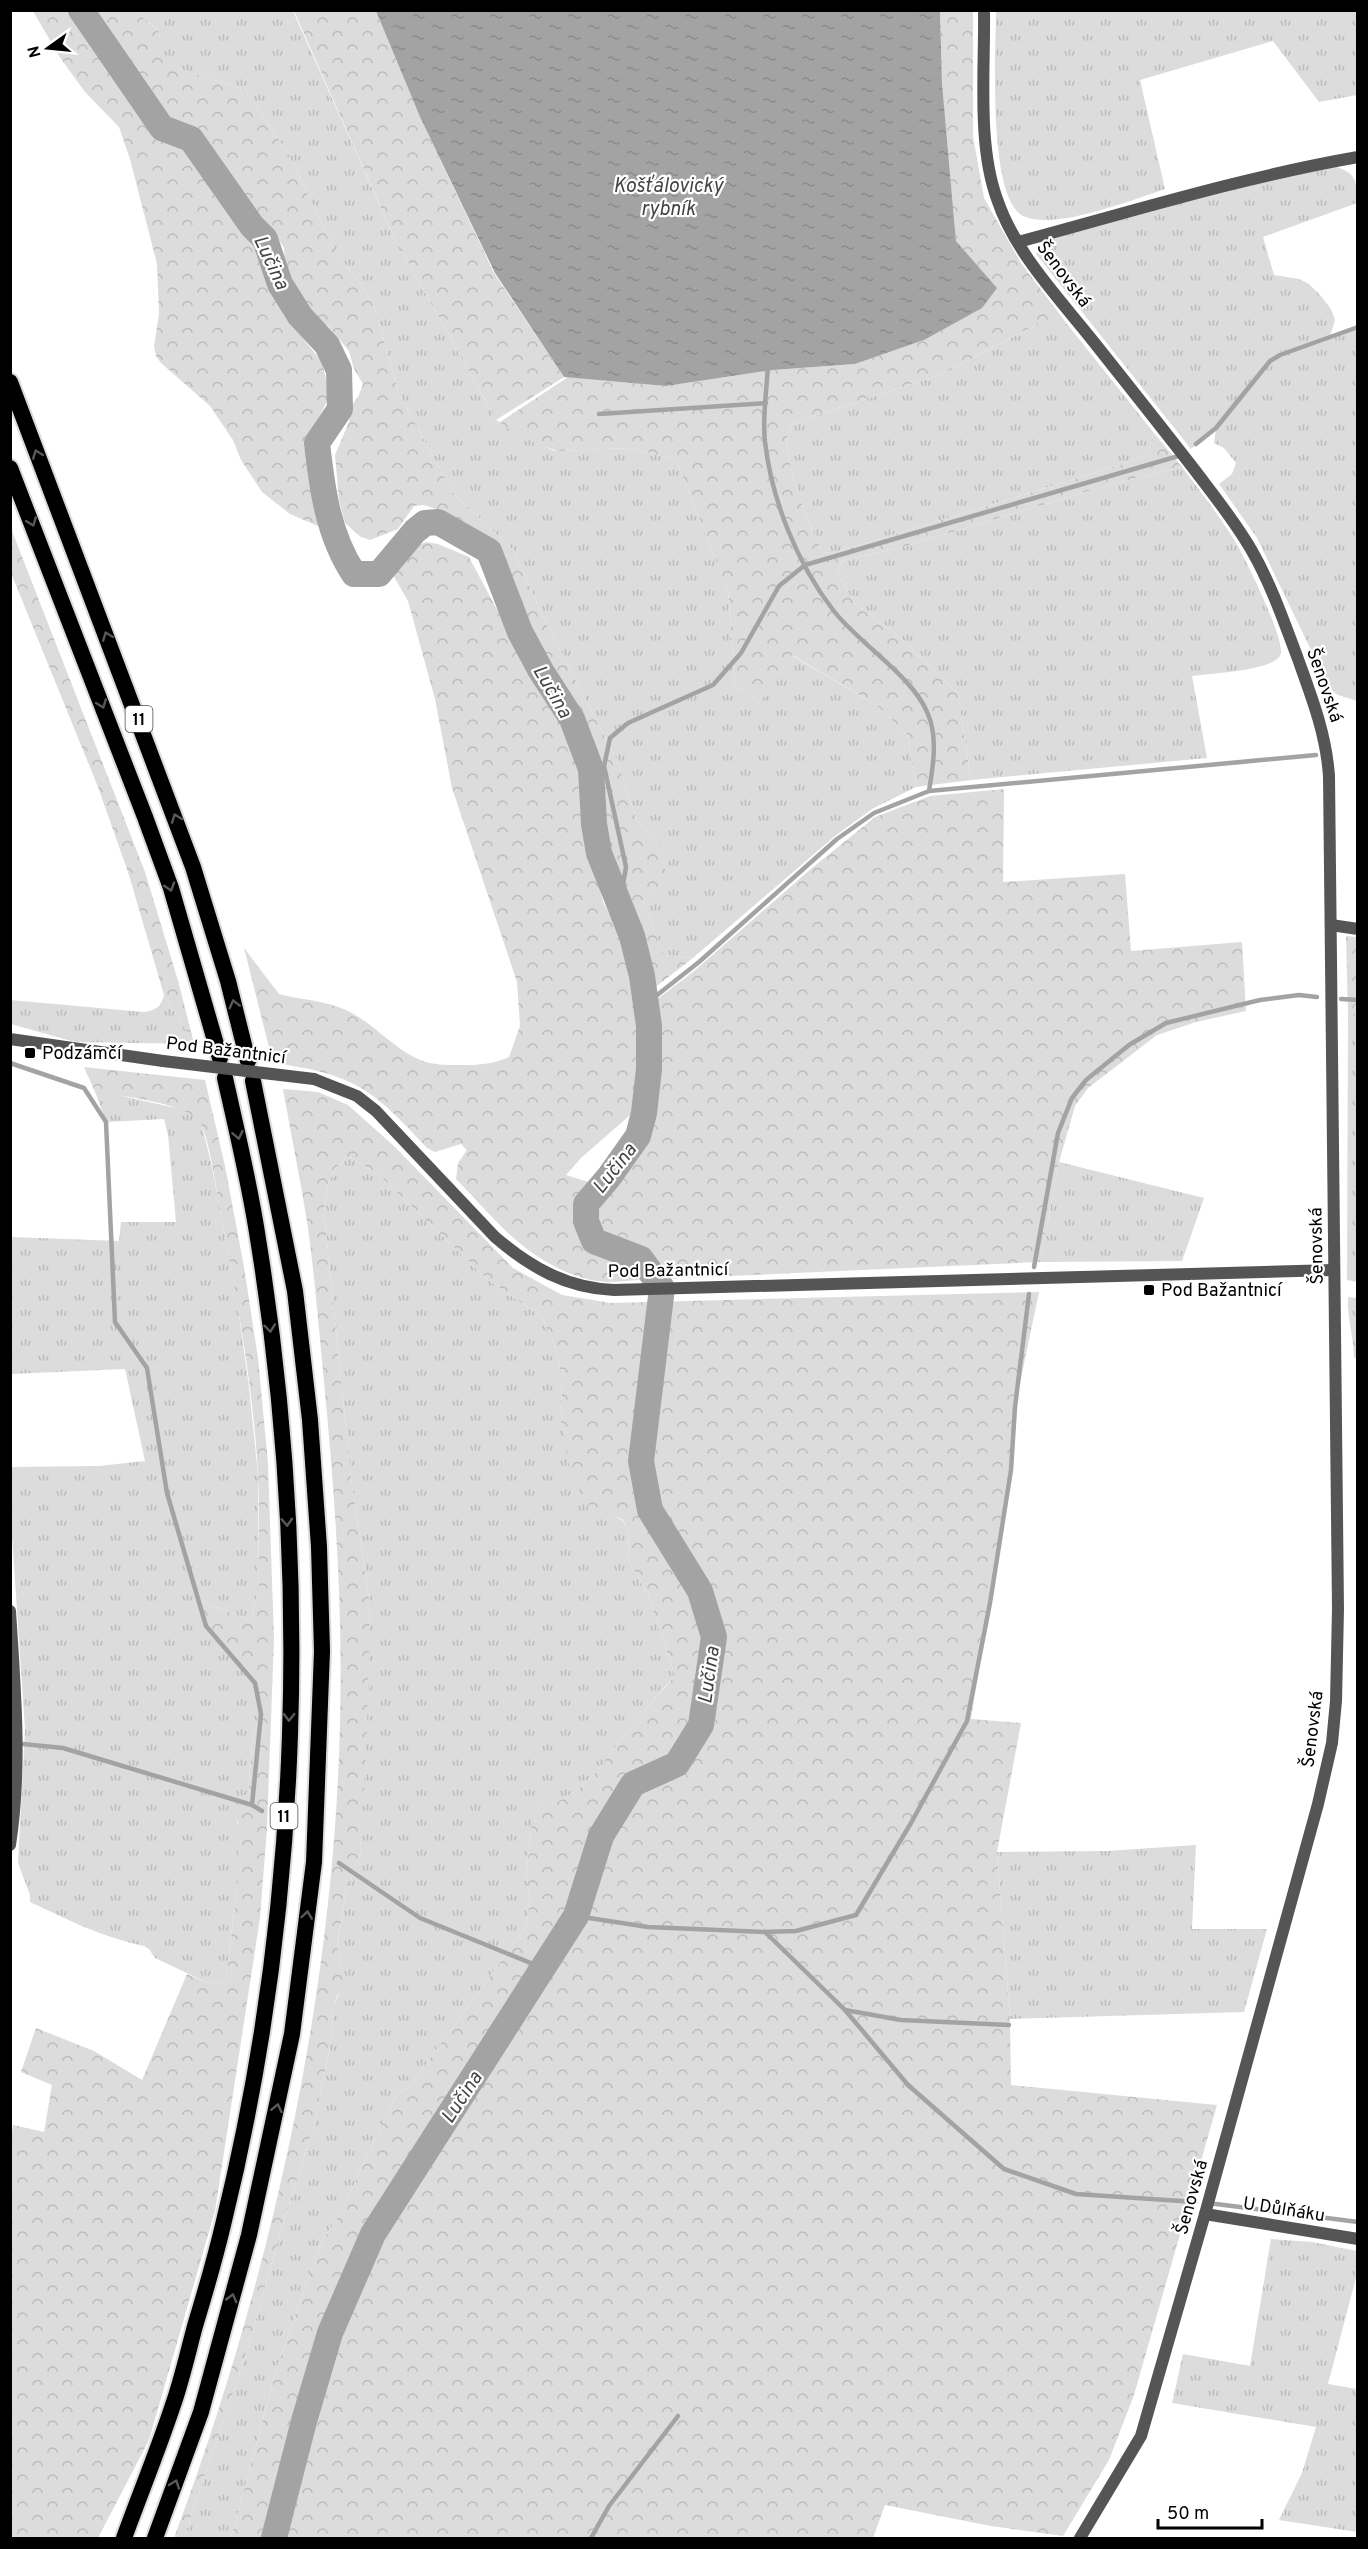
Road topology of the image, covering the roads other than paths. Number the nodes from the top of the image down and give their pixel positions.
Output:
1 (984, 10) edge
2 (1358, 157) edge
3 (1018, 242) junction
4 (10, 382) edge
5 (10, 468) edge
6 (1331, 925) junction
7 (1358, 929) edge
8 (10, 1039) edge
9 (220, 1058) dead end
10 (248, 1061) dead end
11 (225, 1078) dead end
12 (254, 1082) dead end
13 (1334, 1270) junction
14 (10, 1611) edge
15 (10, 1845) edge
16 (1205, 2214) junction
17 (1358, 2239) edge
18 (124, 2538) edge
19 (154, 2538) edge
20 (1080, 2538) edge

1 - 3 street, Šenovská
2 - 3 street
3 - 6 street, Šenovská
10 -> 4 highway, 11
5 -> 9 highway, 11
6 - 7 street
6 - 13 street, Šenovská
8 - 13 street, Pod Bažantnicí, bridge
11 -> 18 highway, 11
19 -> 12 highway, 11
13 - 16 street, Šenovská
14 - 15 street
16 - 17 street, U Důlňáku
16 - 20 street, Šenovská

